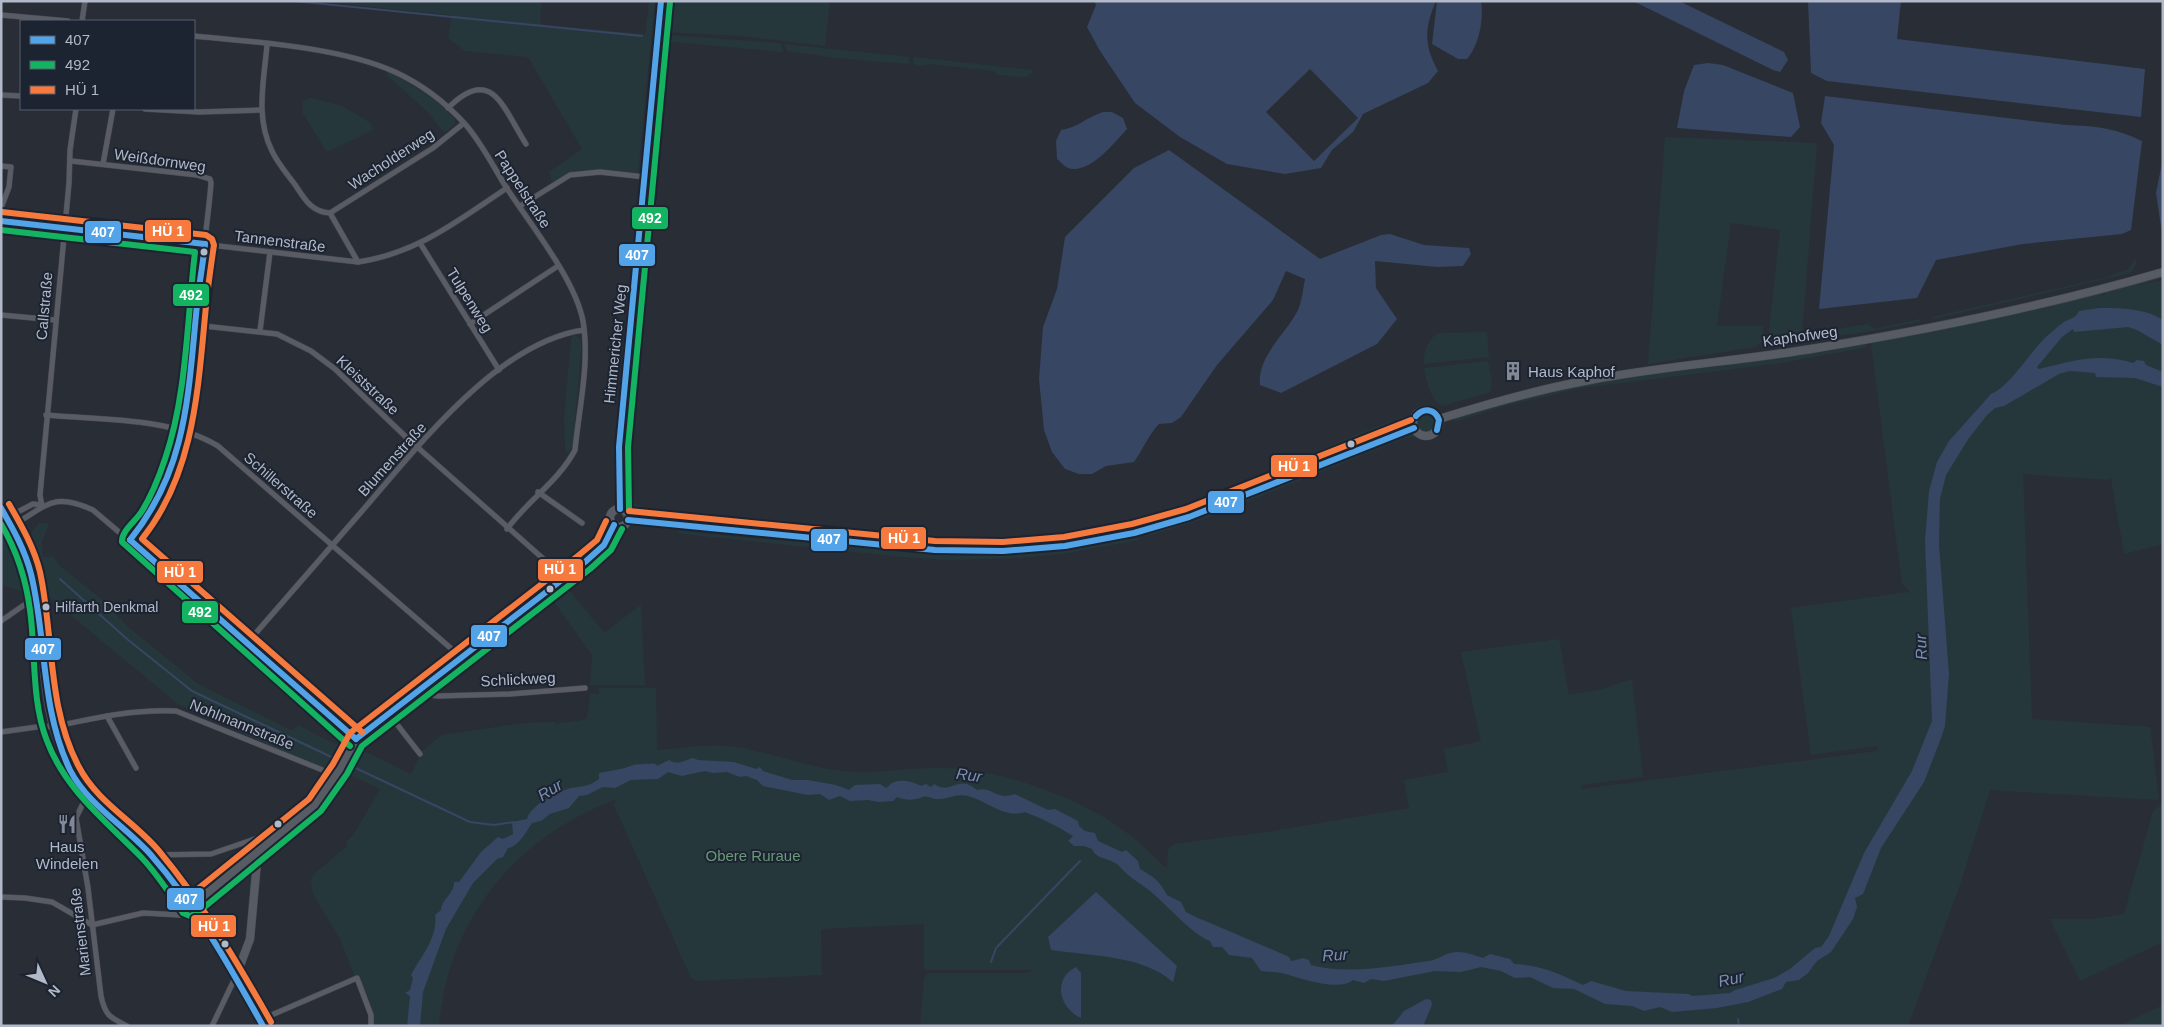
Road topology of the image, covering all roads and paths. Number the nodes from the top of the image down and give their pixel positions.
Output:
1 (85, 1) edge
2 (662, 1) edge
3 (1, 15) edge
4 (57, 20) edge
5 (82, 20) edge
6 (195, 36) edge
7 (267, 45) junction
8 (1, 95) edge
9 (20, 96) edge
10 (448, 108) junction
11 (76, 110) edge
12 (113, 110) edge
13 (163, 110) edge
14 (260, 110) junction
15 (464, 123) junction
16 (526, 144) dead end
17 (71, 161) junction
18 (103, 164) junction
19 (1, 166) edge
20 (645, 176) junction
21 (507, 188) junction
22 (520, 206) junction
23 (1, 208) edge
24 (330, 213) junction
25 (1, 221) edge
26 (64, 228) junction
27 (420, 243) junction
28 (205, 244) junction
29 (270, 252) junction
30 (358, 262) junction
31 (558, 266) junction
32 (2163, 272) edge
33 (1, 314) edge
34 (55, 320) junction
35 (470, 324) junction
36 (195, 325) junction
37 (584, 330) junction
38 (260, 332) junction
39 (500, 370) junction
40 (46, 415) junction
41 (1439, 419) junction
42 (1414, 428) junction
43 (180, 430) junction
44 (418, 447) junction
45 (538, 492) junction
46 (42, 506) junction
47 (1, 508) edge
48 (620, 509) junction
49 (8, 517) junction
50 (628, 520) junction
51 (582, 523) dead end
52 (13, 525) junction
53 (614, 525) junction
54 (507, 529) junction
55 (130, 540) junction
56 (332, 545) junction
57 (565, 578) junction
58 (37, 596) junction
59 (1, 620) edge
60 (248, 642) junction
61 (462, 658) junction
62 (424, 688) junction
63 (585, 688) dead end
64 (389, 714) junction
65 (107, 716) junction
66 (52, 727) junction
67 (1, 732) edge
68 (356, 739) junction
69 (420, 754) dead end
70 (136, 768) dead end
71 (334, 777) junction
72 (87, 794) junction
73 (272, 840) junction
74 (258, 851) junction
75 (151, 855) junction
76 (1, 897) edge
77 (190, 907) junction
78 (180, 915) dead end
79 (92, 925) junction
80 (236, 976) junction
81 (261, 1023) edge
82 (127, 1026) edge
83 (212, 1026) edge
84 (371, 1026) edge

1 - 5 street
2 - 20 main road, Himmericher Weg
3 - 4 street
6 - 7 street, Pappelstraße
7 - 10 street, Pappelstraße
7 - 14 street
8 - 9 street
10 - 15 street, Pappelstraße
10 - 16 street
11 - 17 street, Callstraße
12 - 18 street
13 - 14 street
14 - 24 street
15 - 21 street, Pappelstraße
15 - 24 street, Wacholderweg
17 - 18 street, Weißdornweg
17 - 26 street, Callstraße
18 - 28 street, Weißdornweg
19 - 23 street
20 - 22 street
20 - 48 main road, Himmericher Weg
21 - 22 street, Pappelstraße
21 - 27 street, Tannenstraße
22 - 31 street, Pappelstraße
24 - 30 street
25 - 26 street, Tannenstraße
26 - 28 street, Tannenstraße
26 - 34 street, Callstraße
27 - 30 street, Tannenstraße
27 - 35 street, Tulpenweg
28 - 29 street, Tannenstraße
28 - 36 street
29 - 30 street, Tannenstraße
29 - 38 street
31 - 35 street
31 - 37 street, Pappelstraße
32 - 41 main road, Kaphofweg
33 - 34 street
34 - 40 street, Callstraße
35 - 39 street, Tulpenweg
36 - 38 street, Kleiststraße
36 - 43 street
37 - 39 street, Blumenstraße
37 - 45 street, Pappelstraße
38 - 44 street, Kleiststraße
39 - 44 street, Blumenstraße
40 - 43 street, Schillerstraße
40 - 46 street, Callstraße
41 - 42 main road
41 - 42 main road
42 - 50 main road
43 - 55 street
43 - 56 street, Schillerstraße
44 - 54 street, Kleiststraße
44 - 56 street, Blumenstraße
45 - 51 street
45 - 54 street, Pappelstraße
46 - 49 street
46 - 52 street
46 - 55 street
47 - 49 main road
48 - 50 main road
48 - 53 main road
49 - 52 main road
50 - 53 main road
52 - 58 main road
53 - 57 main road
54 - 57 street, Kleiststraße
55 - 60 street
56 - 60 street, Blumenstraße
56 - 61 street, Schillerstraße
57 - 61 main road
58 - 59 street
58 - 66 main road
60 - 68 street
61 - 62 main road
62 - 63 street, Schlickweg
62 - 64 main road
64 - 68 main road
64 - 69 street
65 - 66 street, Nohlmannstraße
65 - 70 street
65 - 71 street, Nohlmannstraße
66 - 67 street, Nohlmannstraße
66 - 72 main road
68 - 71 main road
71 - 73 main road
72 - 75 main road
72 - 79 street, Marienstraße
73 - 74 main road
73 - 75 street
74 - 77 main road
74 - 80 main road
75 - 77 main road
76 - 79 street
77 - 80 main road
78 - 79 street
79 - 82 street, Marienstraße
80 - 81 main road
80 - 83 street
81 - 84 street

